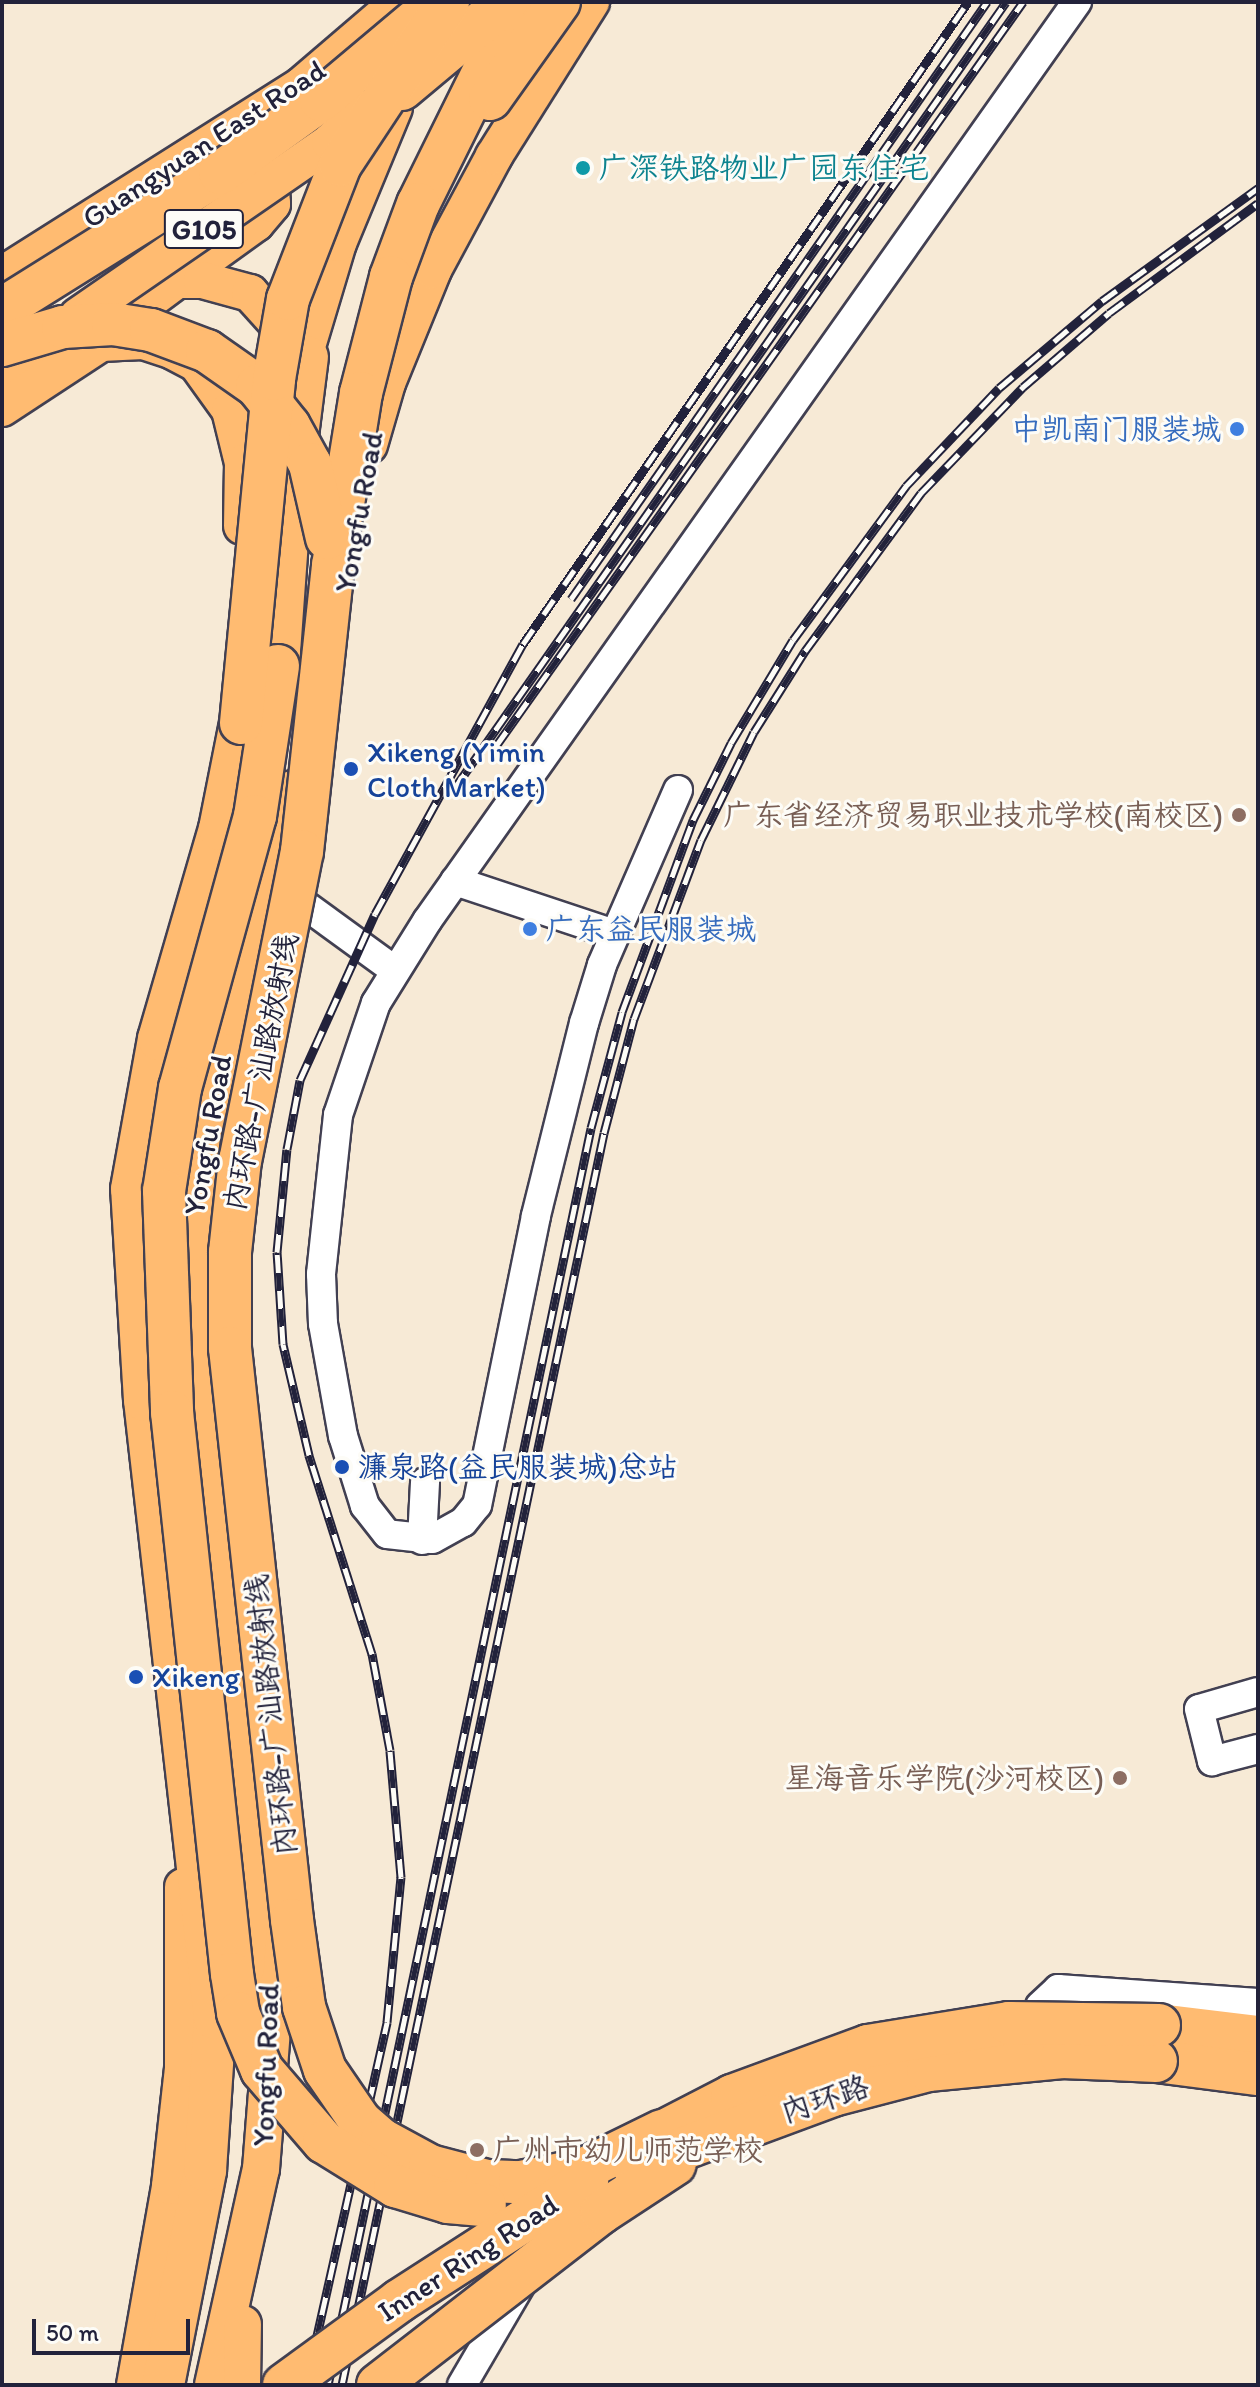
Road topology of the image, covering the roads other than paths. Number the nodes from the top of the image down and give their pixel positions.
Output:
1 (399, 2) edge
2 (437, 2) edge
3 (448, 2) edge
4 (479, 2) edge
5 (506, 2) edge
6 (518, 2) edge
7 (559, 2) edge
8 (591, 2) edge
9 (1077, 2) edge
10 (330, 142) junction
11 (2, 275) edge
12 (177, 280) junction
13 (65, 282) junction
14 (2, 297) edge
15 (2, 309) edge
16 (2, 319) edge
17 (2, 345) edge
18 (307, 357) junction
19 (60, 366) junction
20 (2, 371) edge
21 (2, 408) edge
22 (281, 415) junction
23 (243, 501) junction
24 (334, 548) junction
25 (678, 790) dead end
26 (455, 881) junction
27 (294, 897) junction
28 (614, 934) junction
29 (394, 970) junction
30 (233, 1014) junction
31 (425, 1482) dead end
32 (422, 1540) junction
33 (1258, 1692) edge
34 (1258, 1749) edge
35 (252, 1839) junction
36 (1258, 2003) edge
37 (1040, 2006) junction
38 (1258, 2023) edge
39 (1258, 2037) edge
40 (1258, 2074) edge
41 (770, 2116) junction
42 (662, 2131) junction
43 (241, 2278) junction
44 (135, 2385) edge
45 (163, 2385) edge
46 (184, 2385) edge
47 (213, 2385) edge
48 (242, 2385) edge
49 (284, 2385) edge
50 (378, 2385) edge
51 (462, 2385) edge

1 - 11 main road, Guangyuan East Road
2 - 15 highway, bridge
3 - 18 main road
3 - 45 highway, bridge
4 - 10 main road, Guangyuan East Road, bridge
5 - 10 highway, bridge
6 - 24 highway, 内环路-广汕路放射线, bridge
7 - 24 highway, bridge
8 - 27 main road, Yongfu Road
9 - 26 street
10 - 20 main road, Guangyuan East Road / G105, bridge
12 - 13 main road
12 - 18 main road
12 - 19 main road
13 - 14 main road
13 - 16 main road
17 - 22 highway, bridge
18 - 22 main road
18 - 41 highway, bridge
19 - 21 main road
19 - 23 main road
22 - 23 main road
22 - 24 highway, bridge
23 - 44 main road
24 - 30 highway
24 - 42 highway, 内环路-广汕路放射线, bridge
25 - 28 street
26 - 28 street
26 - 29 street
27 - 29 street
27 - 30 main road, Yongfu Road
28 - 32 street
29 - 32 street
30 - 35 main road, Yongfu Road
31 - 32 street
33 - 34 street
35 - 43 main road, Yongfu Road
35 - 46 highway
36 - 37 street
37 - 38 street
37 - 51 street
39 - 42 highway, Inner Ring Road, bridge
40 - 41 highway, 内环路, bridge
41 - 50 highway, 内环路, bridge
42 - 49 highway, Inner Ring Road, bridge
43 - 47 main road, Yongfu Road
43 - 48 main road

